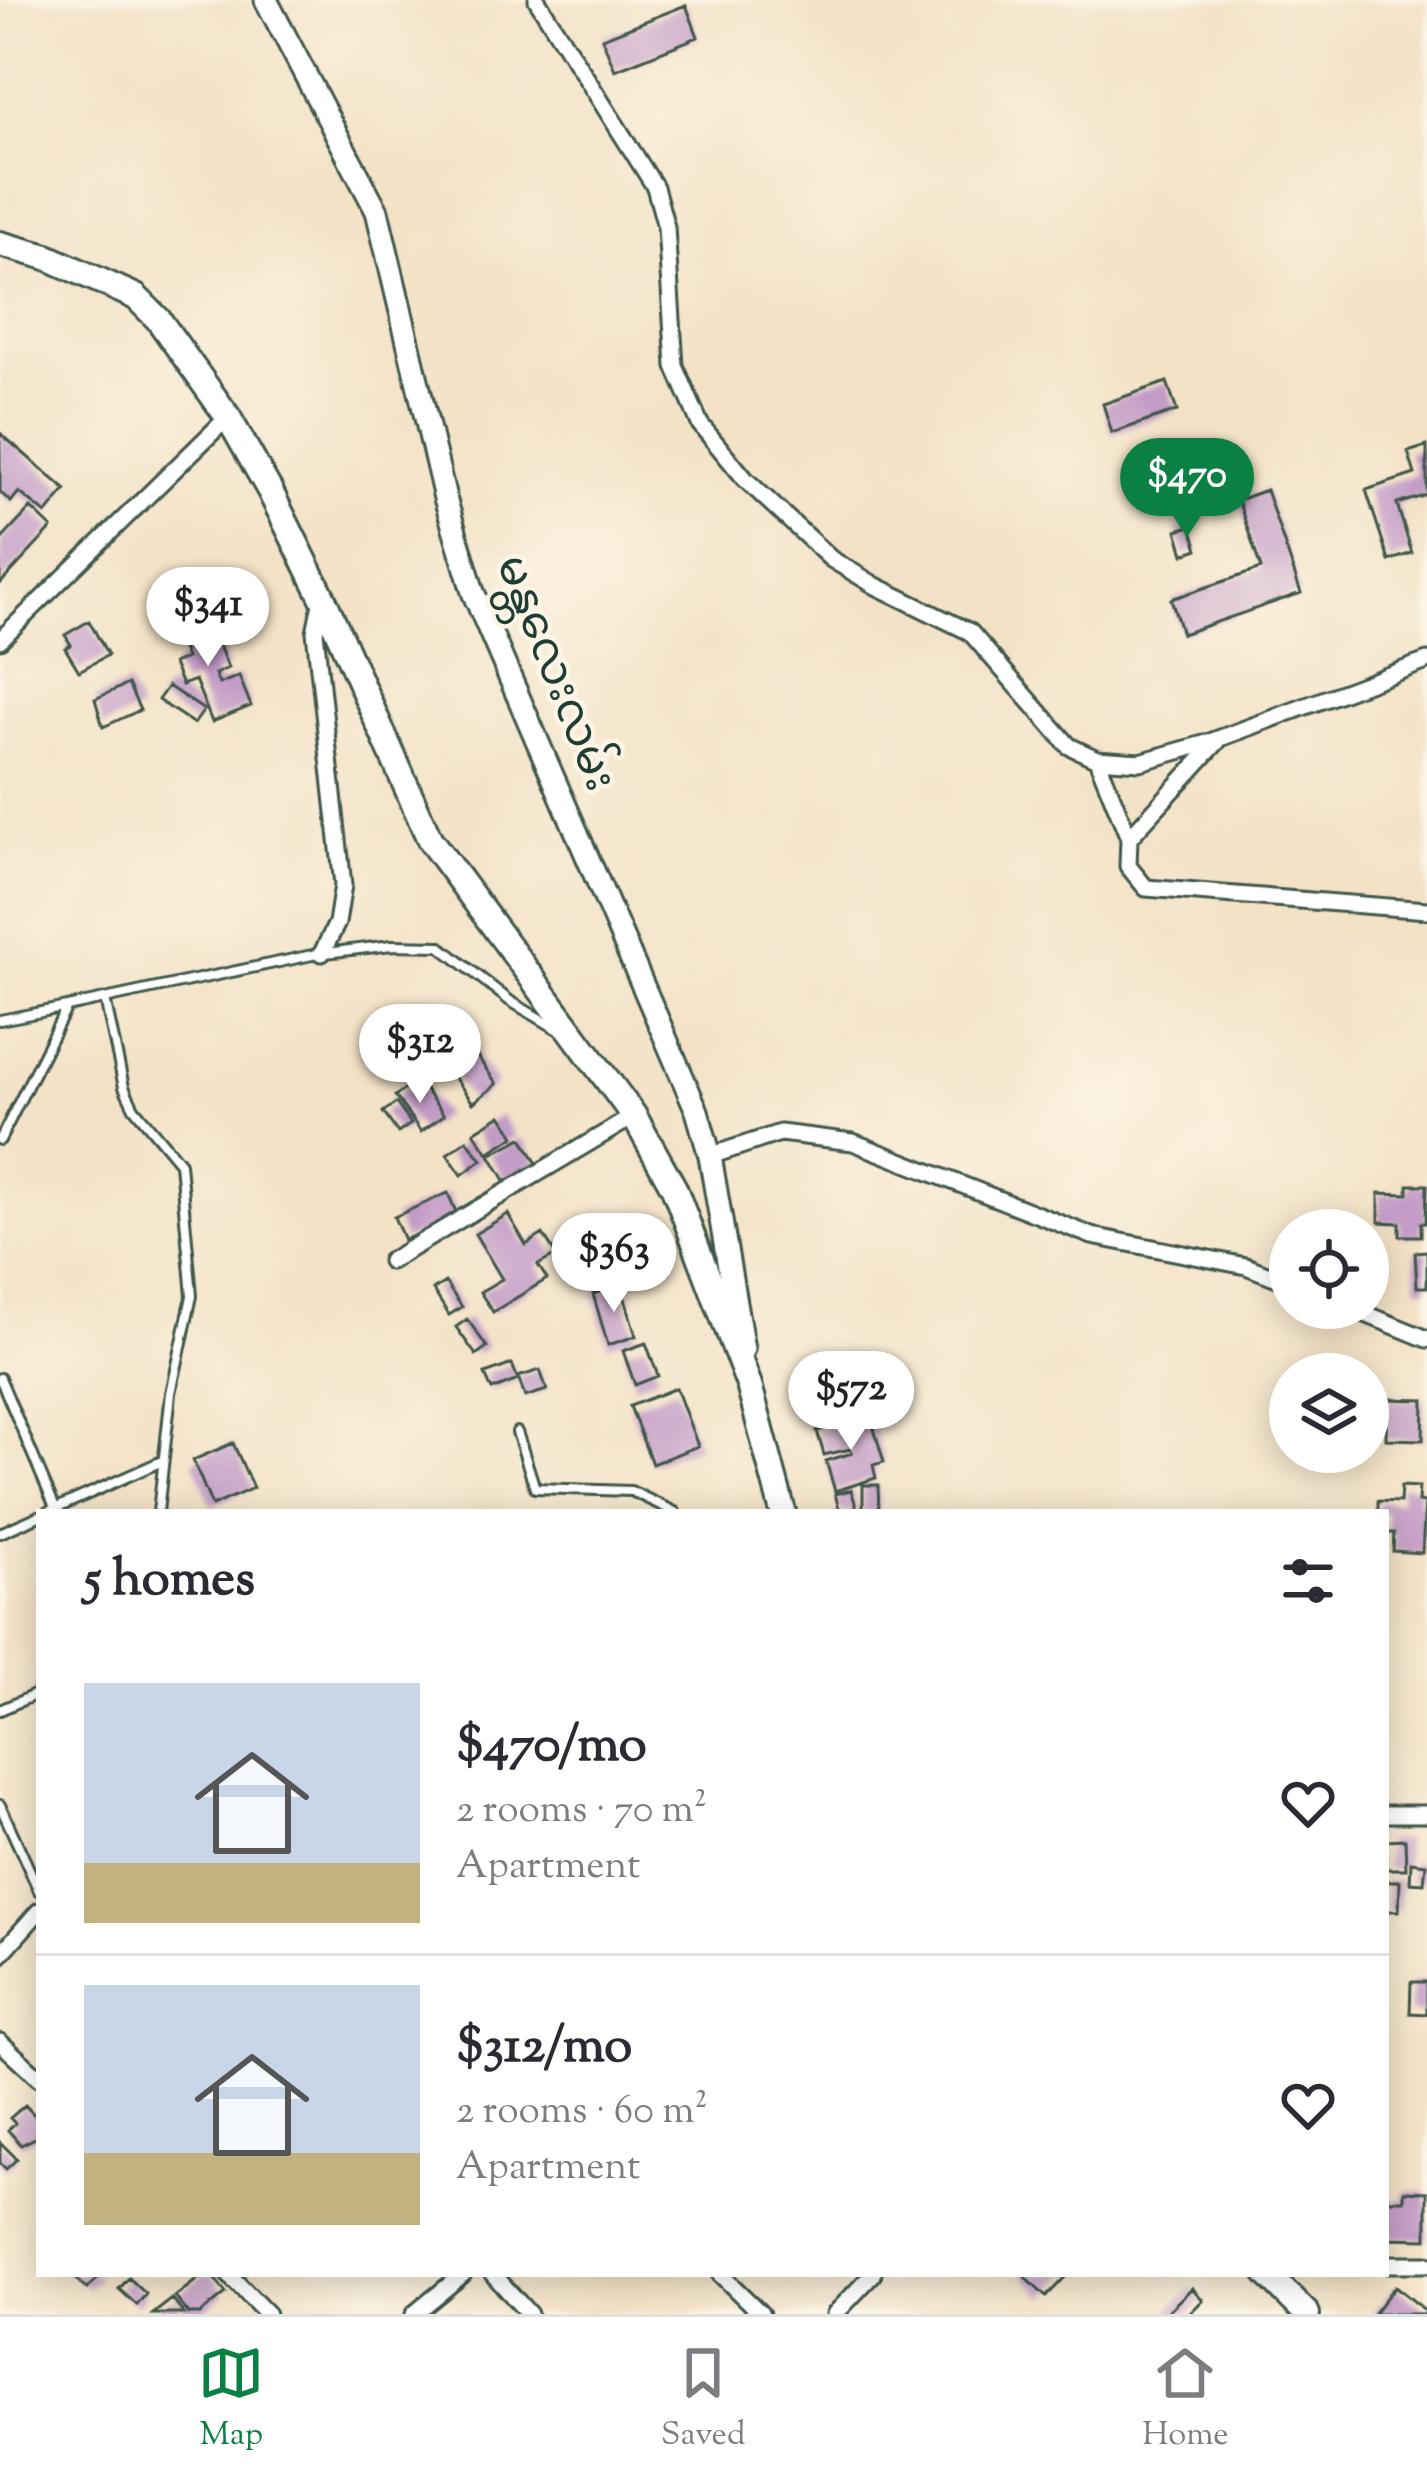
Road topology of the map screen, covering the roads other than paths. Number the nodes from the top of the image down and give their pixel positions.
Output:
1 (266, 0) edge
2 (537, 0) edge
3 (0, 244) edge
4 (228, 417) junction
5 (322, 596) junction
6 (0, 640) edge
7 (1427, 661) edge
8 (1220, 738) junction
9 (1097, 759) junction
10 (1129, 838) junction
11 (1425, 913) edge
12 (322, 953) junction
13 (105, 999) junction
14 (67, 1007) junction
15 (0, 1020) edge
16 (581, 1043) junction
17 (634, 1116) junction
18 (0, 1140) edge
19 (710, 1156) junction
20 (390, 1261) dead end
21 (1269, 1275) edge
22 (1389, 1324) edge
23 (1427, 1339) edge
24 (0, 1378) edge
25 (749, 1385) junction
26 (517, 1432) dead end
27 (164, 1461) junction
28 (53, 1509) edge
29 (58, 1509) edge
30 (158, 1509) edge
31 (669, 1509) edge
32 (782, 1509) edge
33 (36, 1517) edge
34 (0, 1533) edge
35 (36, 1694) edge
36 (0, 1710) edge
37 (0, 1805) edge
38 (1389, 1814) edge
39 (1427, 1814) edge
40 (36, 1884) edge
41 (36, 1914) edge
42 (0, 1955) edge
43 (0, 2042) edge
44 (36, 2075) edge
45 (1389, 2264) edge
46 (1427, 2264) edge
47 (231, 2277) edge
48 (459, 2277) edge
49 (496, 2277) edge
50 (723, 2277) edge
51 (870, 2277) edge
52 (1270, 2277) edge
53 (267, 2314) edge
54 (414, 2314) edge
55 (529, 2314) edge
56 (761, 2314) edge
57 (835, 2314) edge
58 (1307, 2314) edge

1 - 19 main road, မန္တလေးလမ်း
2 - 9 street
3 - 4 main road
4 - 5 main road
4 - 6 street
5 - 12 street
5 - 16 main road
7 - 8 street
8 - 9 street
8 - 10 street
9 - 10 street
10 - 11 street
12 - 13 lane
12 - 16 lane
13 - 14 lane
13 - 27 lane
14 - 15 lane
14 - 18 lane
16 - 17 main road
17 - 20 street
17 - 25 main road
19 - 21 street
19 - 25 main road, မန္တလေးလမ်း
22 - 23 street
24 - 28 lane
25 - 32 main road
26 - 31 lane
27 - 29 lane
27 - 30 lane
33 - 34 lane
35 - 36 lane
37 - 40 lane
38 - 39 street
41 - 42 street
43 - 44 street
45 - 46 street
47 - 53 street
48 - 54 street
49 - 55 street
50 - 56 street
51 - 57 street
52 - 58 main road

